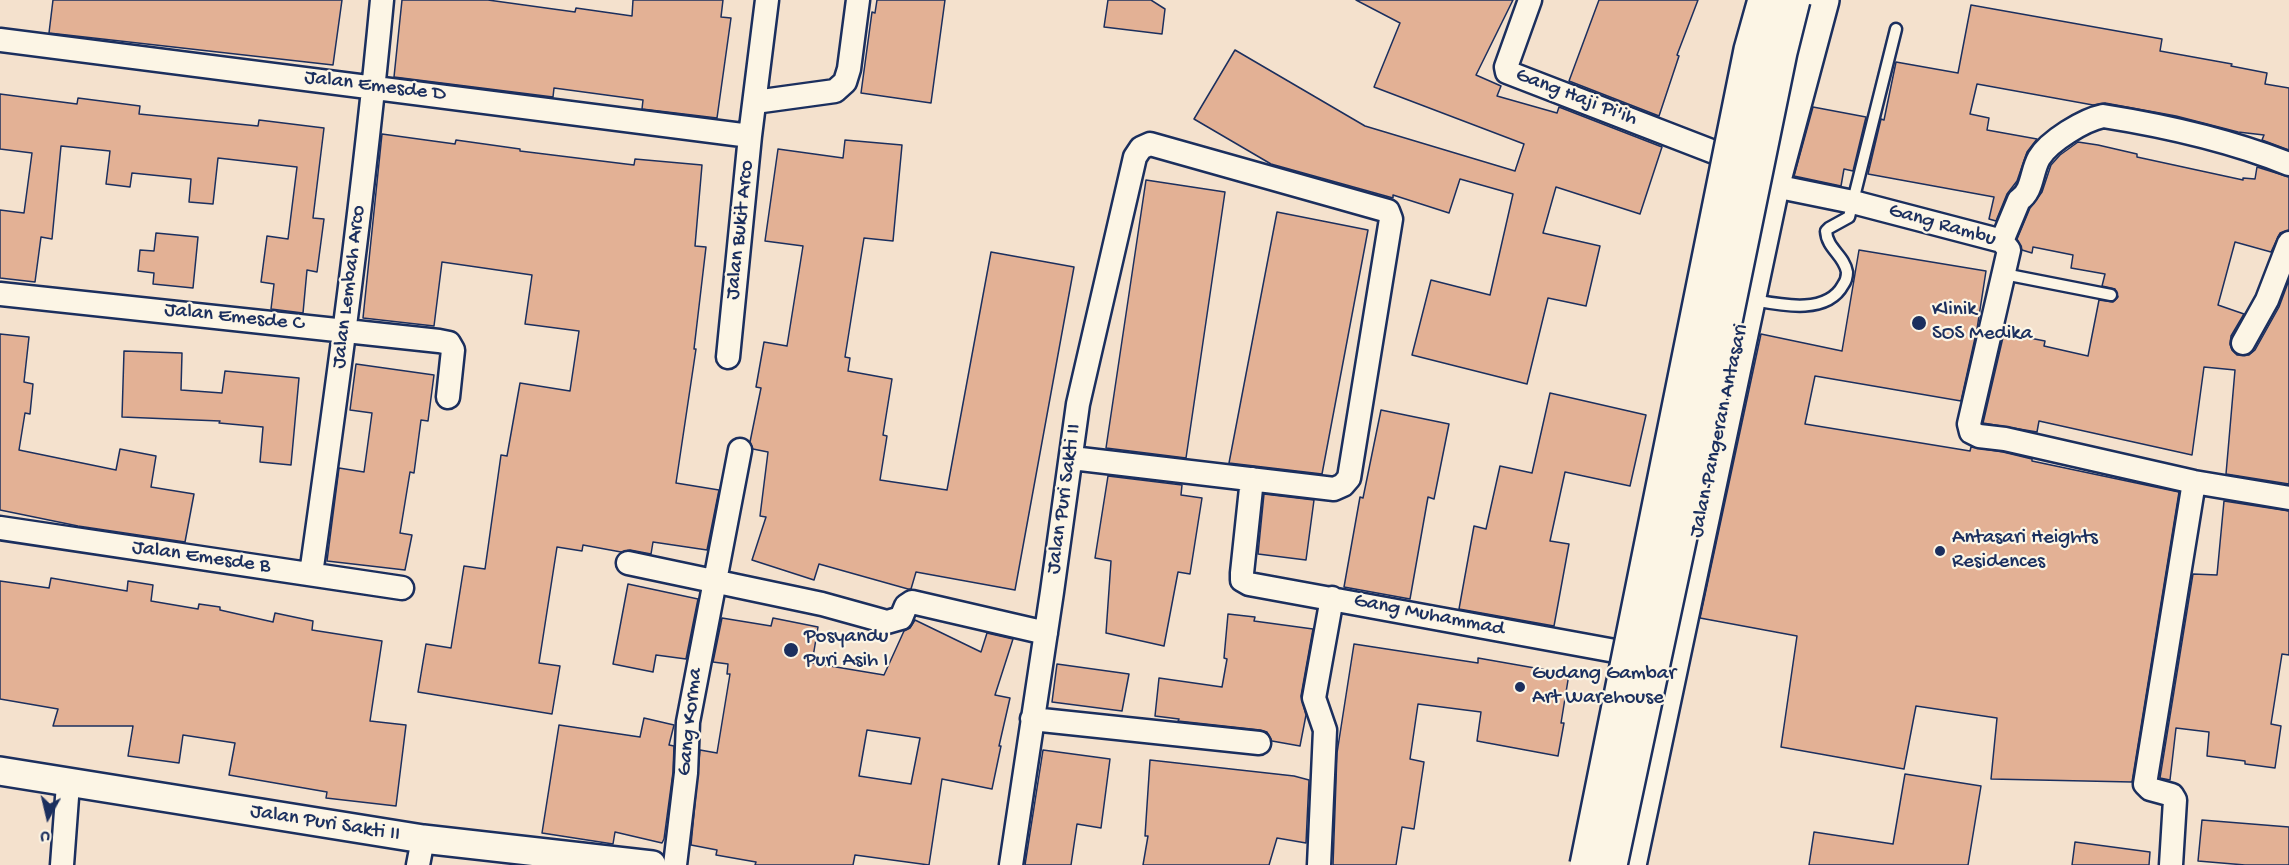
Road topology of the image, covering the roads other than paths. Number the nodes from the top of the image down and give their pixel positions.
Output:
1 (382, 0) edge
2 (767, 0) edge
3 (858, 0) edge
4 (1530, 0) edge
5 (1752, 0) edge
6 (1766, 0) edge
7 (1793, 0) edge
8 (1822, 0) edge
9 (1896, 29) dead end
10 (0, 40) edge
11 (374, 87) junction
12 (755, 102) junction
13 (750, 136) junction
14 (1713, 161) junction
15 (2289, 164) edge
16 (1772, 187) junction
17 (1853, 201) junction
18 (2002, 241) junction
19 (2289, 243) edge
20 (2004, 274) junction
21 (0, 294) edge
22 (2111, 295) dead end
23 (1748, 300) junction
24 (345, 330) junction
25 (2243, 343) dead end
26 (728, 357) dead end
27 (448, 397) dead end
28 (740, 450) dead end
29 (1072, 458) junction
30 (1252, 479) junction
31 (2194, 482) junction
32 (2289, 498) edge
33 (0, 528) edge
34 (628, 563) dead end
35 (311, 574) junction
36 (716, 580) junction
37 (402, 588) dead end
38 (1332, 598) junction
39 (1046, 633) junction
40 (1613, 662) junction
41 (1666, 682) junction
42 (1032, 719) junction
43 (1259, 743) dead end
44 (0, 771) edge
45 (68, 784) junction
46 (420, 852) edge
47 (62, 865) edge
48 (652, 865) edge
49 (675, 865) edge
50 (1011, 865) edge
51 (1319, 865) edge
52 (1571, 865) edge
53 (1587, 865) edge
54 (1610, 865) edge
55 (1629, 865) edge
56 (2171, 865) edge

1 - 11 street, Jalan Lembah Arco
2 - 12 street, Jalan Bukit Arco
3 - 12 street
4 - 14 street, Gang Haji Pi'ih
5 - 14 main road
6 - 53 main road, bridge
7 - 54 main road, bridge
8 - 16 main road, Jalan Pangeran Antasari
9 - 17 lane
10 - 11 street, Jalan Emesde D
11 - 13 street, Jalan Emesde D
11 - 24 street, Jalan Lembah Arco
12 - 13 street, Jalan Bukit Arco
13 - 26 street, Jalan Bukit Arco
14 - 16 street, Gang Rambu
14 - 40 main road
15 - 18 street
16 - 17 street, Gang Rambu
16 - 23 main road, Jalan Pangeran Antasari
17 - 18 street, Gang Rambu
17 - 23 lane
18 - 20 street, Gang Rambu
19 - 25 street
20 - 22 lane
20 - 31 street, Gang Rambu
21 - 24 street, Jalan Emesde C
23 - 41 main road, Jalan Pangeran Antasari
24 - 27 street, Jalan Emesde C
24 - 35 street, Jalan Lembah Arco
28 - 36 street, Gang Korma
29 - 30 street
29 - 30 street, Jalan Puri Sakti II
29 - 39 street, Jalan Puri Sakti II
30 - 38 street
31 - 32 street
31 - 56 street
33 - 35 street, Jalan Emesde B
34 - 36 street
35 - 37 street, Jalan Emesde B
36 - 39 street
36 - 49 street, Gang Korma
38 - 40 street, Gang Muhammad
38 - 51 street, Gang Muhammad
39 - 42 street, Jalan Puri Sakti II
40 - 41 main road
40 - 52 main road
41 - 55 main road, Jalan Pangeran Antasari
42 - 43 street
42 - 50 street, Jalan Puri Sakti II
44 - 45 street, Jalan Puri Sakti II
45 - 46 street, Jalan Puri Sakti II
45 - 47 street
46 - 48 street, Jalan Puri Sakti II

